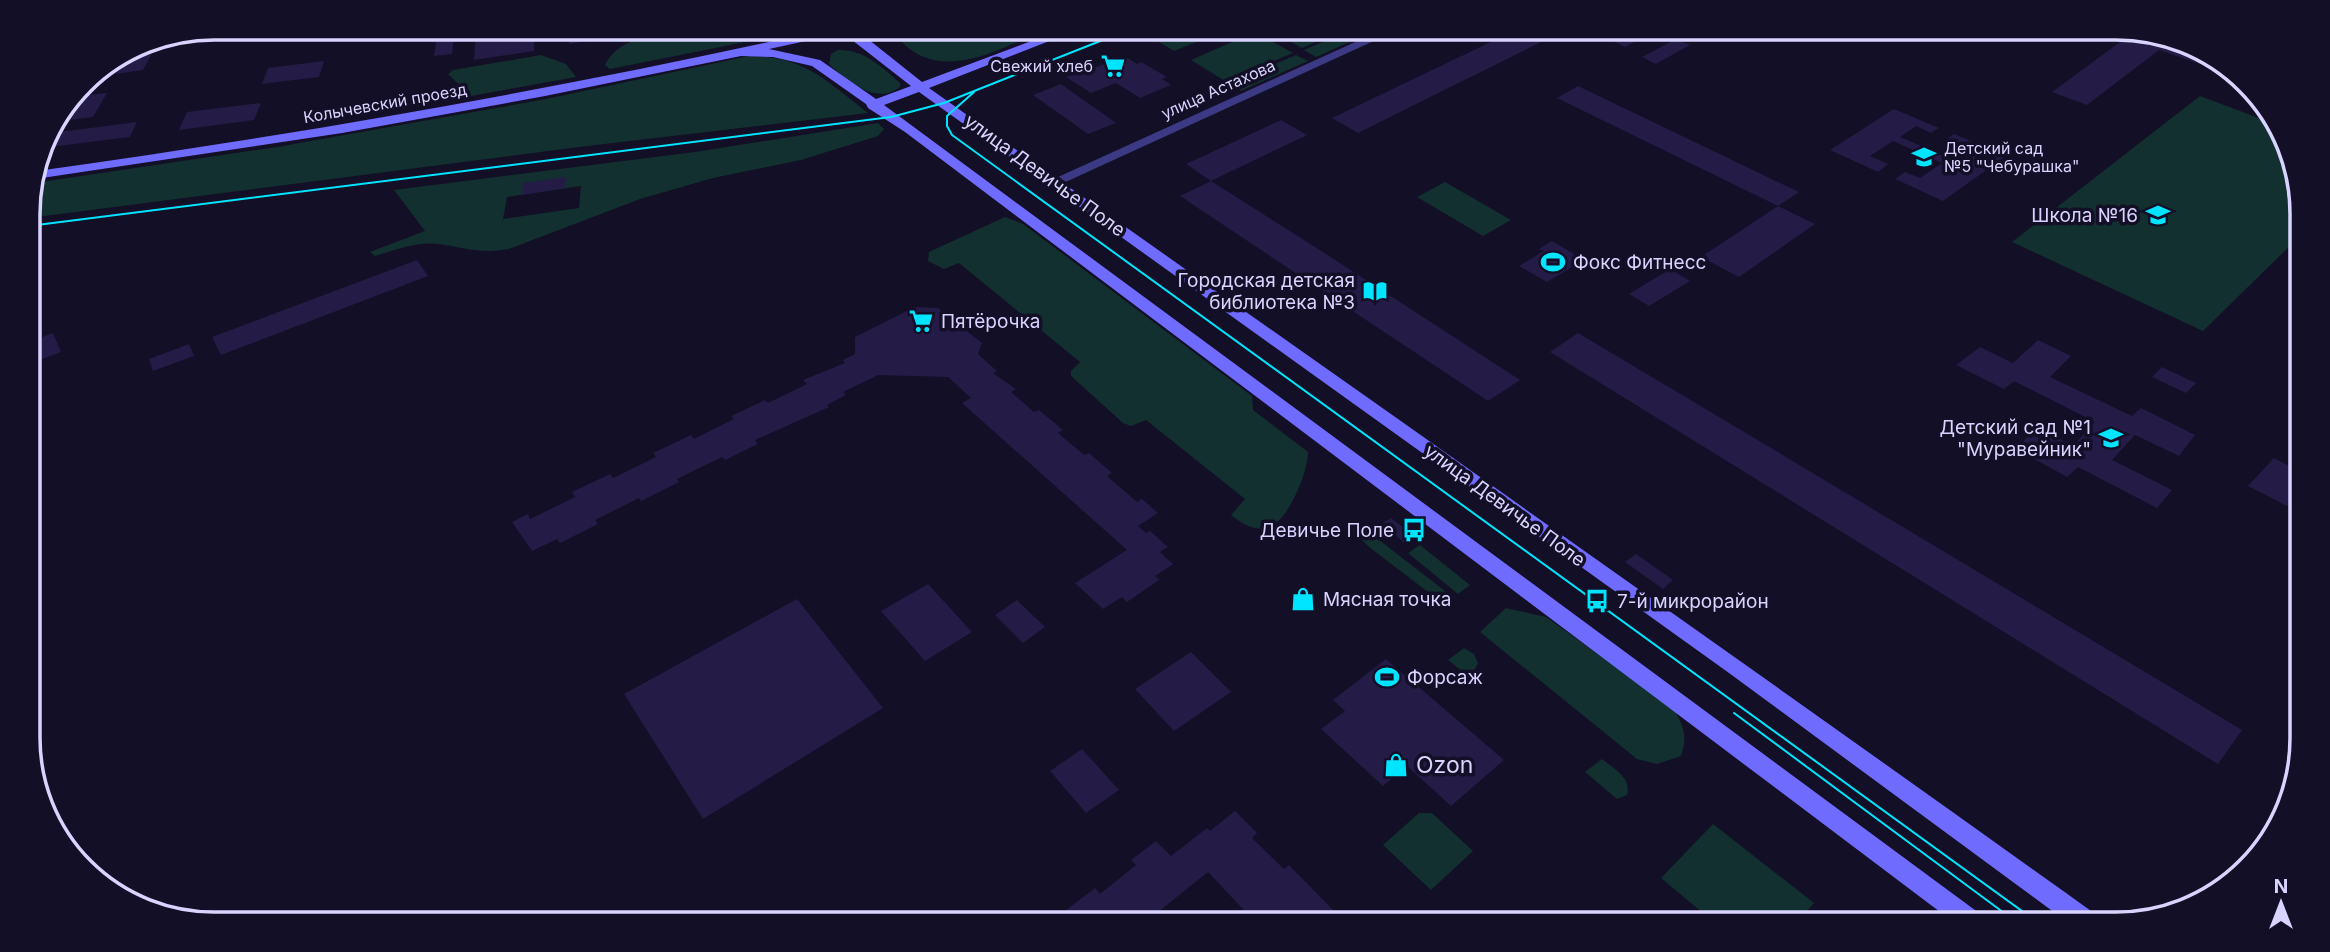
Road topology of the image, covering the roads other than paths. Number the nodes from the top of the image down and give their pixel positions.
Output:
1 (1368, 40) edge
2 (790, 41) edge
3 (821, 41) edge
4 (863, 41) edge
5 (1044, 41) edge
6 (738, 52) junction
7 (816, 63) junction
8 (920, 87) junction
9 (937, 98) junction
10 (872, 105) junction
11 (45, 174) edge
12 (1054, 182) junction
13 (1958, 911) edge
14 (2072, 911) edge

1 - 12 street, улица Астахова
2 - 6 main road
3 - 7 main road
4 - 8 main road, улица Девичье Поле
5 - 8 main road
6 - 7 main road
6 - 11 main road, Колычевский проезд
7 - 10 main road
8 - 9 main road, улица Девичье Поле
8 - 10 main road
9 - 10 main road
9 - 12 main road, улица Девичье Поле
10 - 13 main road
12 - 14 main road, улица Девичье Поле

